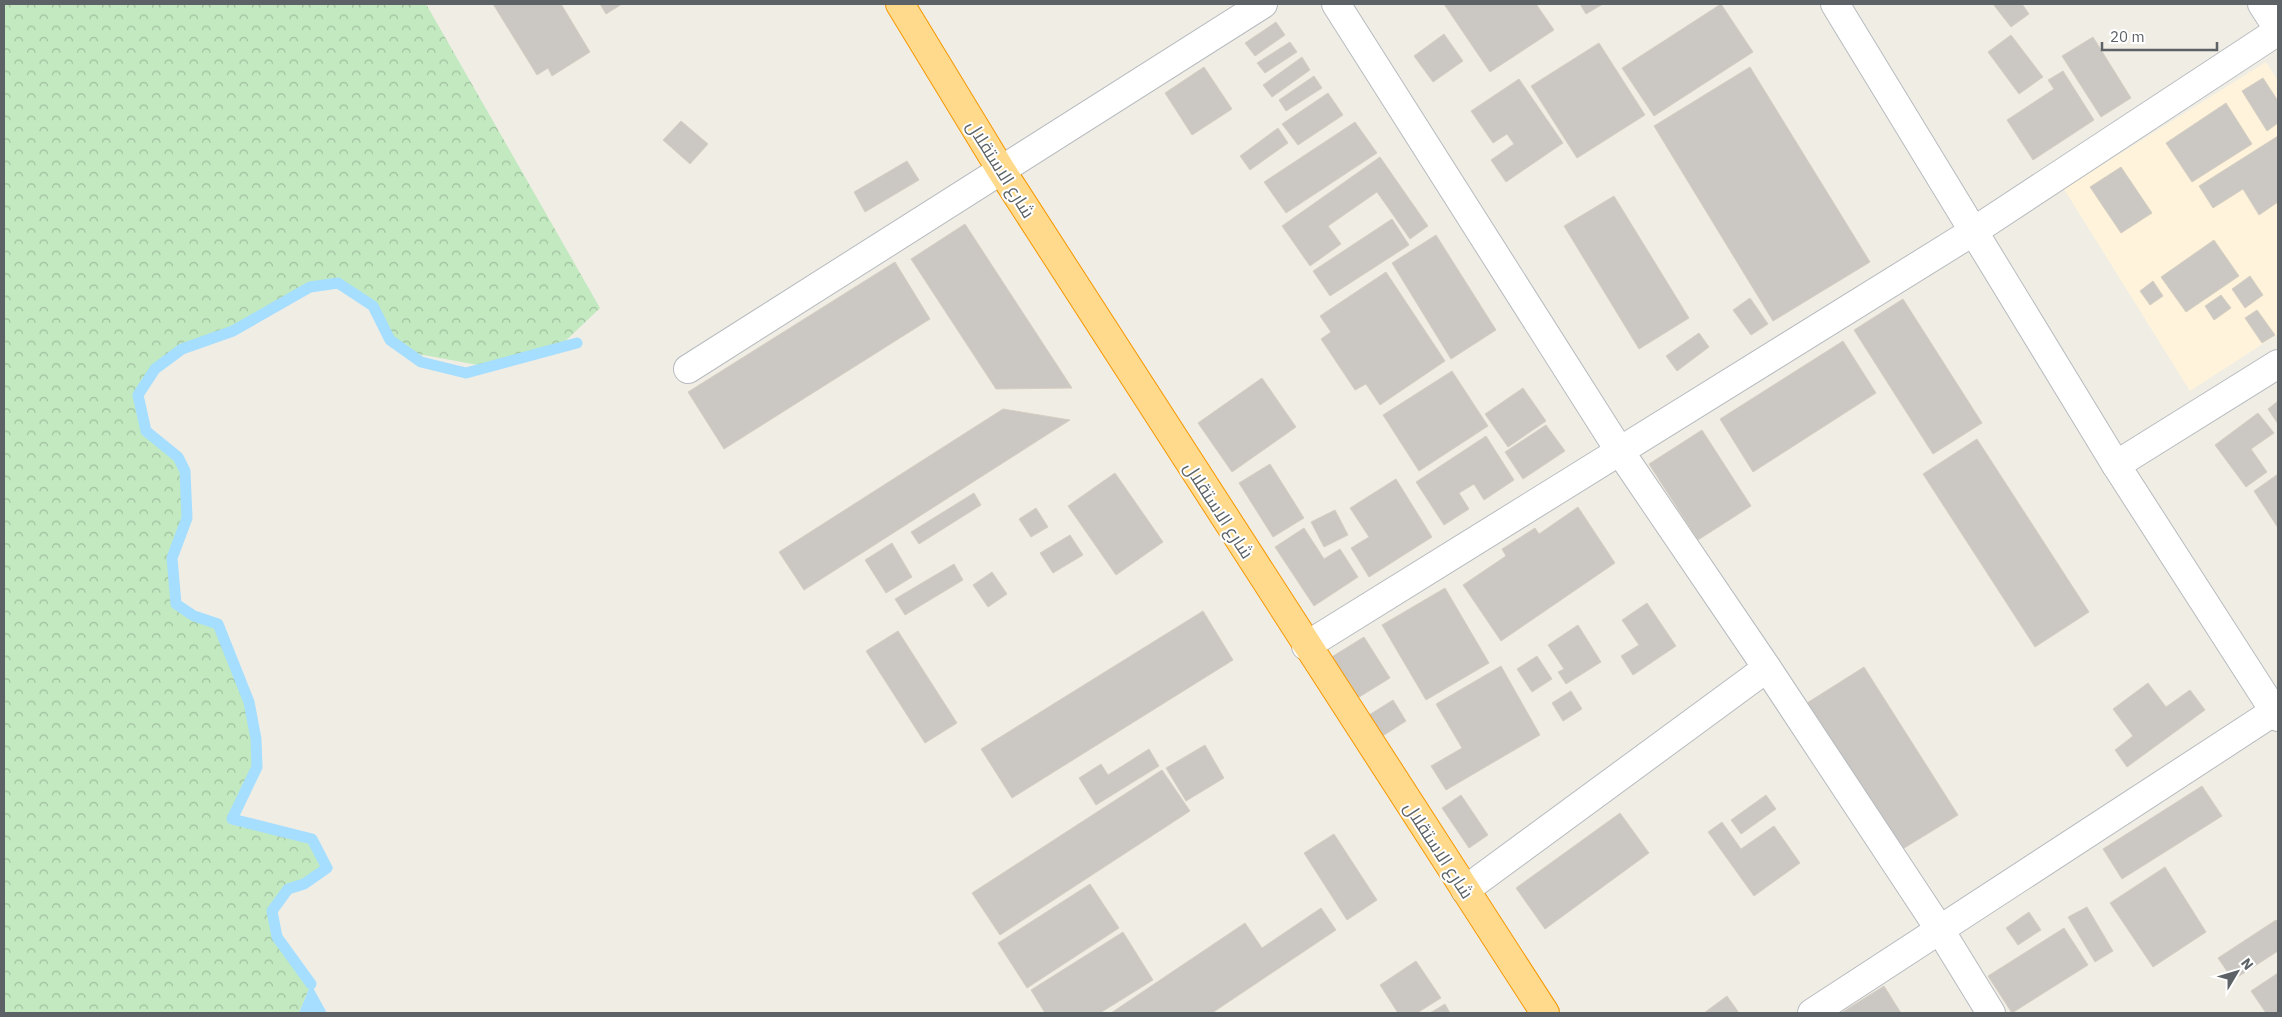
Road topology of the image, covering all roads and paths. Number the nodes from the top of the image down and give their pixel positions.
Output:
1 (900, 4) edge
2 (1263, 4) edge
3 (1336, 4) edge
4 (1835, 4) edge
5 (2262, 4) edge
6 (2278, 30) edge
7 (1001, 170) junction
8 (1974, 231) junction
9 (2278, 364) edge
10 (688, 369) dead end
11 (1619, 450) junction
12 (2116, 465) junction
13 (1306, 646) junction
14 (1767, 668) junction
15 (2277, 713) edge
16 (1465, 890) junction
17 (1940, 930) junction
18 (1545, 1013) edge
19 (1812, 1013) edge
20 (1991, 1013) edge

1 - 7 highway, شارع الاستقلال
2 - 7 street
3 - 11 street
4 - 8 street
5 - 6 street
6 - 8 street
7 - 10 street
7 - 13 highway, شارع الاستقلال
8 - 11 street
8 - 12 street
9 - 12 street
11 - 13 street
11 - 14 street
12 - 15 street
13 - 16 highway, شارع الاستقلال
14 - 16 street
14 - 17 street
15 - 17 street
16 - 18 highway, شارع الاستقلال
17 - 19 street
17 - 20 street

